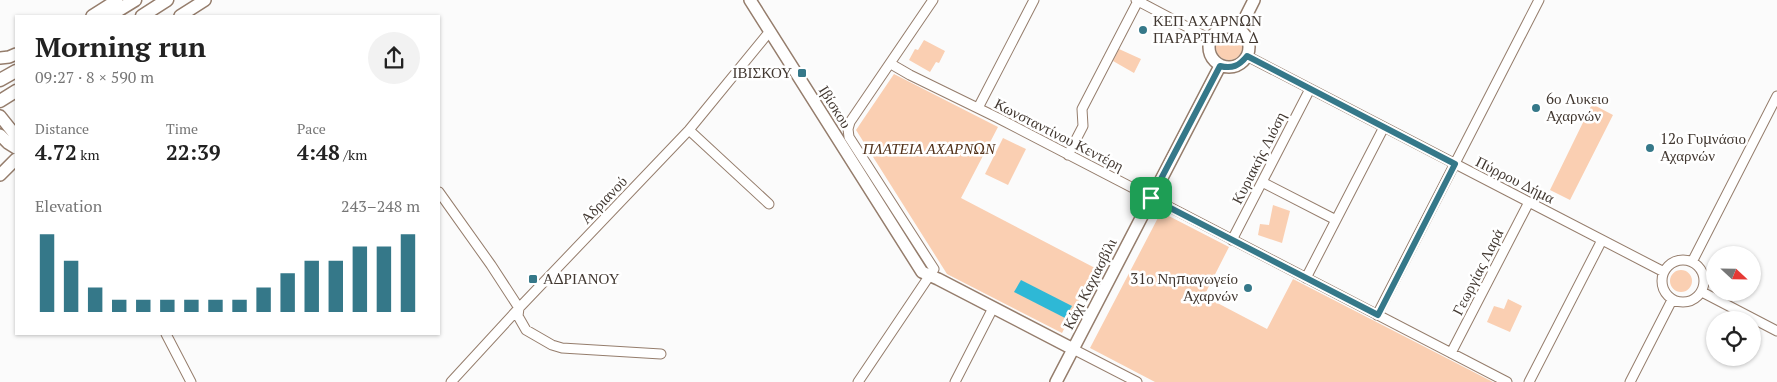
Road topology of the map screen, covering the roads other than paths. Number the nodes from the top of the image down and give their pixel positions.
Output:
1 (117, 0) edge
2 (135, 0) edge
3 (167, 0) edge
4 (205, 0) edge
5 (750, 0) edge
6 (933, 0) edge
7 (1034, 0) edge
8 (1254, 0) edge
9 (1539, 0) edge
10 (1137, 1) edge
11 (94, 15) edge
12 (111, 15) edge
13 (144, 15) edge
14 (182, 15) edge
15 (1239, 30) junction
16 (770, 31) junction
17 (1210, 39) junction
18 (15, 54) edge
19 (1247, 56) junction
20 (0, 58) edge
21 (891, 64) junction
22 (1220, 66) junction
23 (15, 72) edge
24 (0, 80) edge
25 (1310, 89) junction
26 (15, 92) edge
27 (1777, 96) edge
28 (0, 101) edge
29 (978, 108) junction
30 (0, 116) edge
31 (1384, 127) junction
32 (689, 130) junction
33 (0, 135) edge
34 (15, 135) edge
35 (15, 147) edge
36 (1068, 155) junction
37 (15, 160) edge
38 (1455, 164) junction
39 (0, 175) edge
40 (1262, 182) junction
41 (440, 193) edge
42 (1151, 198) junction
43 (1529, 202) junction
44 (769, 204) dead end
45 (1336, 220) junction
46 (1232, 240) junction
47 (1602, 240) junction
48 (1692, 262) junction
49 (1664, 272) junction
50 (930, 276) junction
51 (1306, 278) junction
52 (1702, 292) junction
53 (1672, 300) junction
54 (519, 308) junction
55 (993, 308) junction
56 (1378, 315) junction
57 (1777, 331) edge
58 (167, 335) edge
59 (1073, 349) junction
60 (1451, 353) junction
61 (662, 354) dead end
62 (191, 382) edge
63 (451, 382) edge
64 (858, 382) edge
65 (955, 382) edge
66 (1056, 382) edge
67 (1137, 382) edge
68 (1507, 382) edge
69 (1529, 382) edge
70 (1630, 382) edge

1 - 11 street
2 - 12 main road
3 - 13 main road
4 - 14 street
5 - 16 street, Ιβίσκου
6 - 21 street
7 - 29 street
8 - 15 street
9 - 38 street
10 - 17 street
10 - 36 street
15 - 17 street
15 - 19 street
16 - 32 street, Αδριανού
16 - 50 street, Ιβίσκου
17 - 22 street
18 - 20 street
19 - 22 street
19 - 25 street, Πύρρου Δήμα
21 - 29 street, Κωνσταντίνου Κεντέρη
21 - 50 street
22 - 42 street, Κάχι Καχιασβίλι
23 - 24 main road
25 - 31 street, Πύρρου Δήμα
25 - 40 street, Κυριακής Λιόση
26 - 28 main road
27 - 48 street
29 - 36 street, Κωνσταντίνου Κεντέρη
30 - 34 street
31 - 38 street, Πύρρου Δήμα
31 - 45 street
32 - 44 street
32 - 54 street, Αδριανού
33 - 35 street
36 - 42 street, Κωνσταντίνου Κεντέρη
37 - 39 street
38 - 43 street, Πύρρου Δήμα
38 - 56 street
40 - 45 street
40 - 46 street, Κυριακής Λιόση
41 - 54 street
42 - 46 street, Κωνσταντίνου Κεντέρη
42 - 59 street, Κάχι Καχιασβίλι
43 - 47 street, Πύρρου Δήμα
43 - 60 street, Γεωργίας Λαρά
45 - 51 street
46 - 51 street, Κωνσταντίνου Κεντέρη
47 - 49 street, Πύρρου Δήμα
47 - 69 street
48 - 49 street
48 - 52 street
49 - 53 street
50 - 55 street, Ιβίσκου
50 - 64 street
51 - 56 street, Κωνσταντίνου Κεντέρη
52 - 53 street
52 - 57 street
53 - 70 street
54 - 61 street
54 - 63 street, Αδριανού
55 - 59 street, Ιβίσκου
55 - 65 street
56 - 60 street, Κωνσταντίνου Κεντέρη
58 - 62 street
59 - 66 street, Κάχι Καχιασβίλι
59 - 67 street
60 - 68 street, Κωνσταντίνου Κεντέρη

